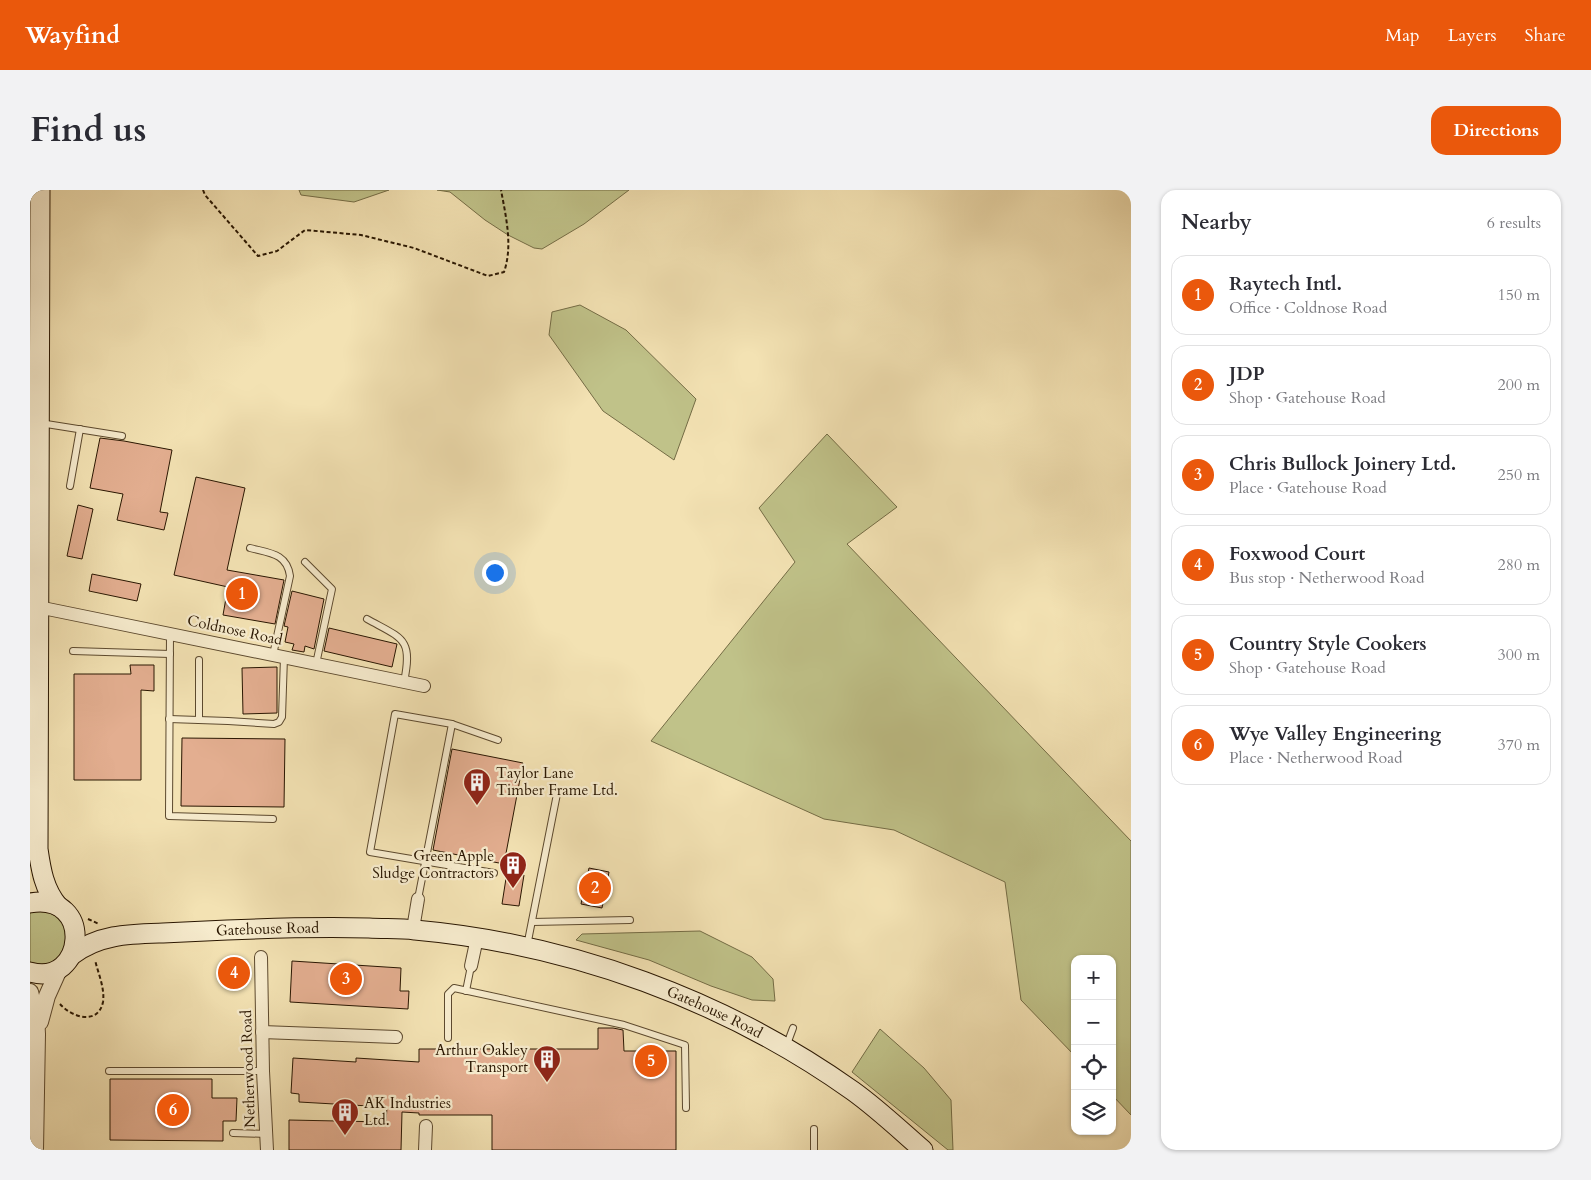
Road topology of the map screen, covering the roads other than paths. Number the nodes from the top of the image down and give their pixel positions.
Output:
1 (40, 190) edge
2 (39, 423) junction
3 (80, 429) junction
4 (122, 436) dead end
5 (34, 480) edge
6 (70, 486) dead end
7 (250, 548) dead end
8 (305, 562) dead end
9 (38, 607) junction
10 (367, 619) dead end
11 (170, 634) junction
12 (73, 651) dead end
13 (170, 654) junction
14 (279, 656) junction
15 (199, 660) dead end
16 (316, 664) junction
17 (404, 682) junction
18 (424, 686) dead end
19 (169, 719) junction
20 (199, 720) junction
21 (452, 724) junction
22 (498, 740) dead end
23 (556, 794) dead end
24 (273, 819) dead end
25 (38, 849) junction
26 (425, 861) junction
27 (494, 873) dead end
28 (30, 878) edge
29 (418, 899) joint
30 (30, 903) edge
31 (58, 906) junction
32 (77, 918) junction
33 (630, 920) dead end
34 (532, 922) junction
35 (412, 929) junction
36 (122, 934) junction
37 (477, 938) junction
38 (527, 947) junction
39 (261, 958) dead end
40 (66, 961) junction
41 (471, 966) joint
42 (30, 972) edge
43 (466, 991) junction
44 (30, 992) edge
45 (793, 1028) dead end
46 (262, 1032) junction
47 (37, 1034) junction
48 (396, 1037) dead end
49 (448, 1038) dead end
50 (786, 1048) junction
51 (109, 1071) dead end
52 (263, 1071) junction
53 (686, 1108) dead end
54 (426, 1126) dead end
55 (814, 1129) dead end
56 (233, 1133) dead end
57 (267, 1134) junction
58 (35, 1150) edge
59 (268, 1150) edge
60 (425, 1150) edge
61 (814, 1150) edge
62 (923, 1150) edge

1 - 2 main road
2 - 3 lane
2 - 5 main road
3 - 4 lane
3 - 6 lane
5 - 9 main road
7 - 14 lane
8 - 16 lane
9 - 11 street, Coldnose Road
9 - 25 main road
10 - 17 lane
11 - 13 lane
11 - 14 street, Coldnose Road
12 - 13 lane
13 - 19 lane
14 - 16 street, Coldnose Road
14 - 20 lane
15 - 20 lane
16 - 17 street, Coldnose Road
17 - 18 street, Coldnose Road
19 - 20 lane
19 - 24 lane
21 - 22 lane
21 - 26 lane
21 - 26 lane
23 - 34 lane
25 - 28 main road
25 - 31 main road
26 - 27 lane
26 - 29 lane
29 - 35 street
30 - 31 main road
31 - 32 main road
32 - 36 main road, Gatehouse Road
32 - 40 main road
33 - 34 lane
34 - 38 lane
35 - 36 main road, Gatehouse Road
35 - 37 main road, Gatehouse Road
36 - 40 main road, Gatehouse Road
37 - 38 main road, Gatehouse Road
37 - 41 street
38 - 50 main road, Gatehouse Road
39 - 46 street, Netherwood Road
40 - 42 main road
40 - 47 street
41 - 43 lane
43 - 49 lane
43 - 53 lane
44 - 47 street
45 - 50 lane
46 - 48 street
46 - 52 street, Netherwood Road
47 - 58 street
50 - 62 main road, Gatehouse Road
51 - 52 lane
52 - 57 street, Netherwood Road
54 - 60 street
55 - 61 lane
56 - 57 lane
57 - 59 street, Netherwood Road

